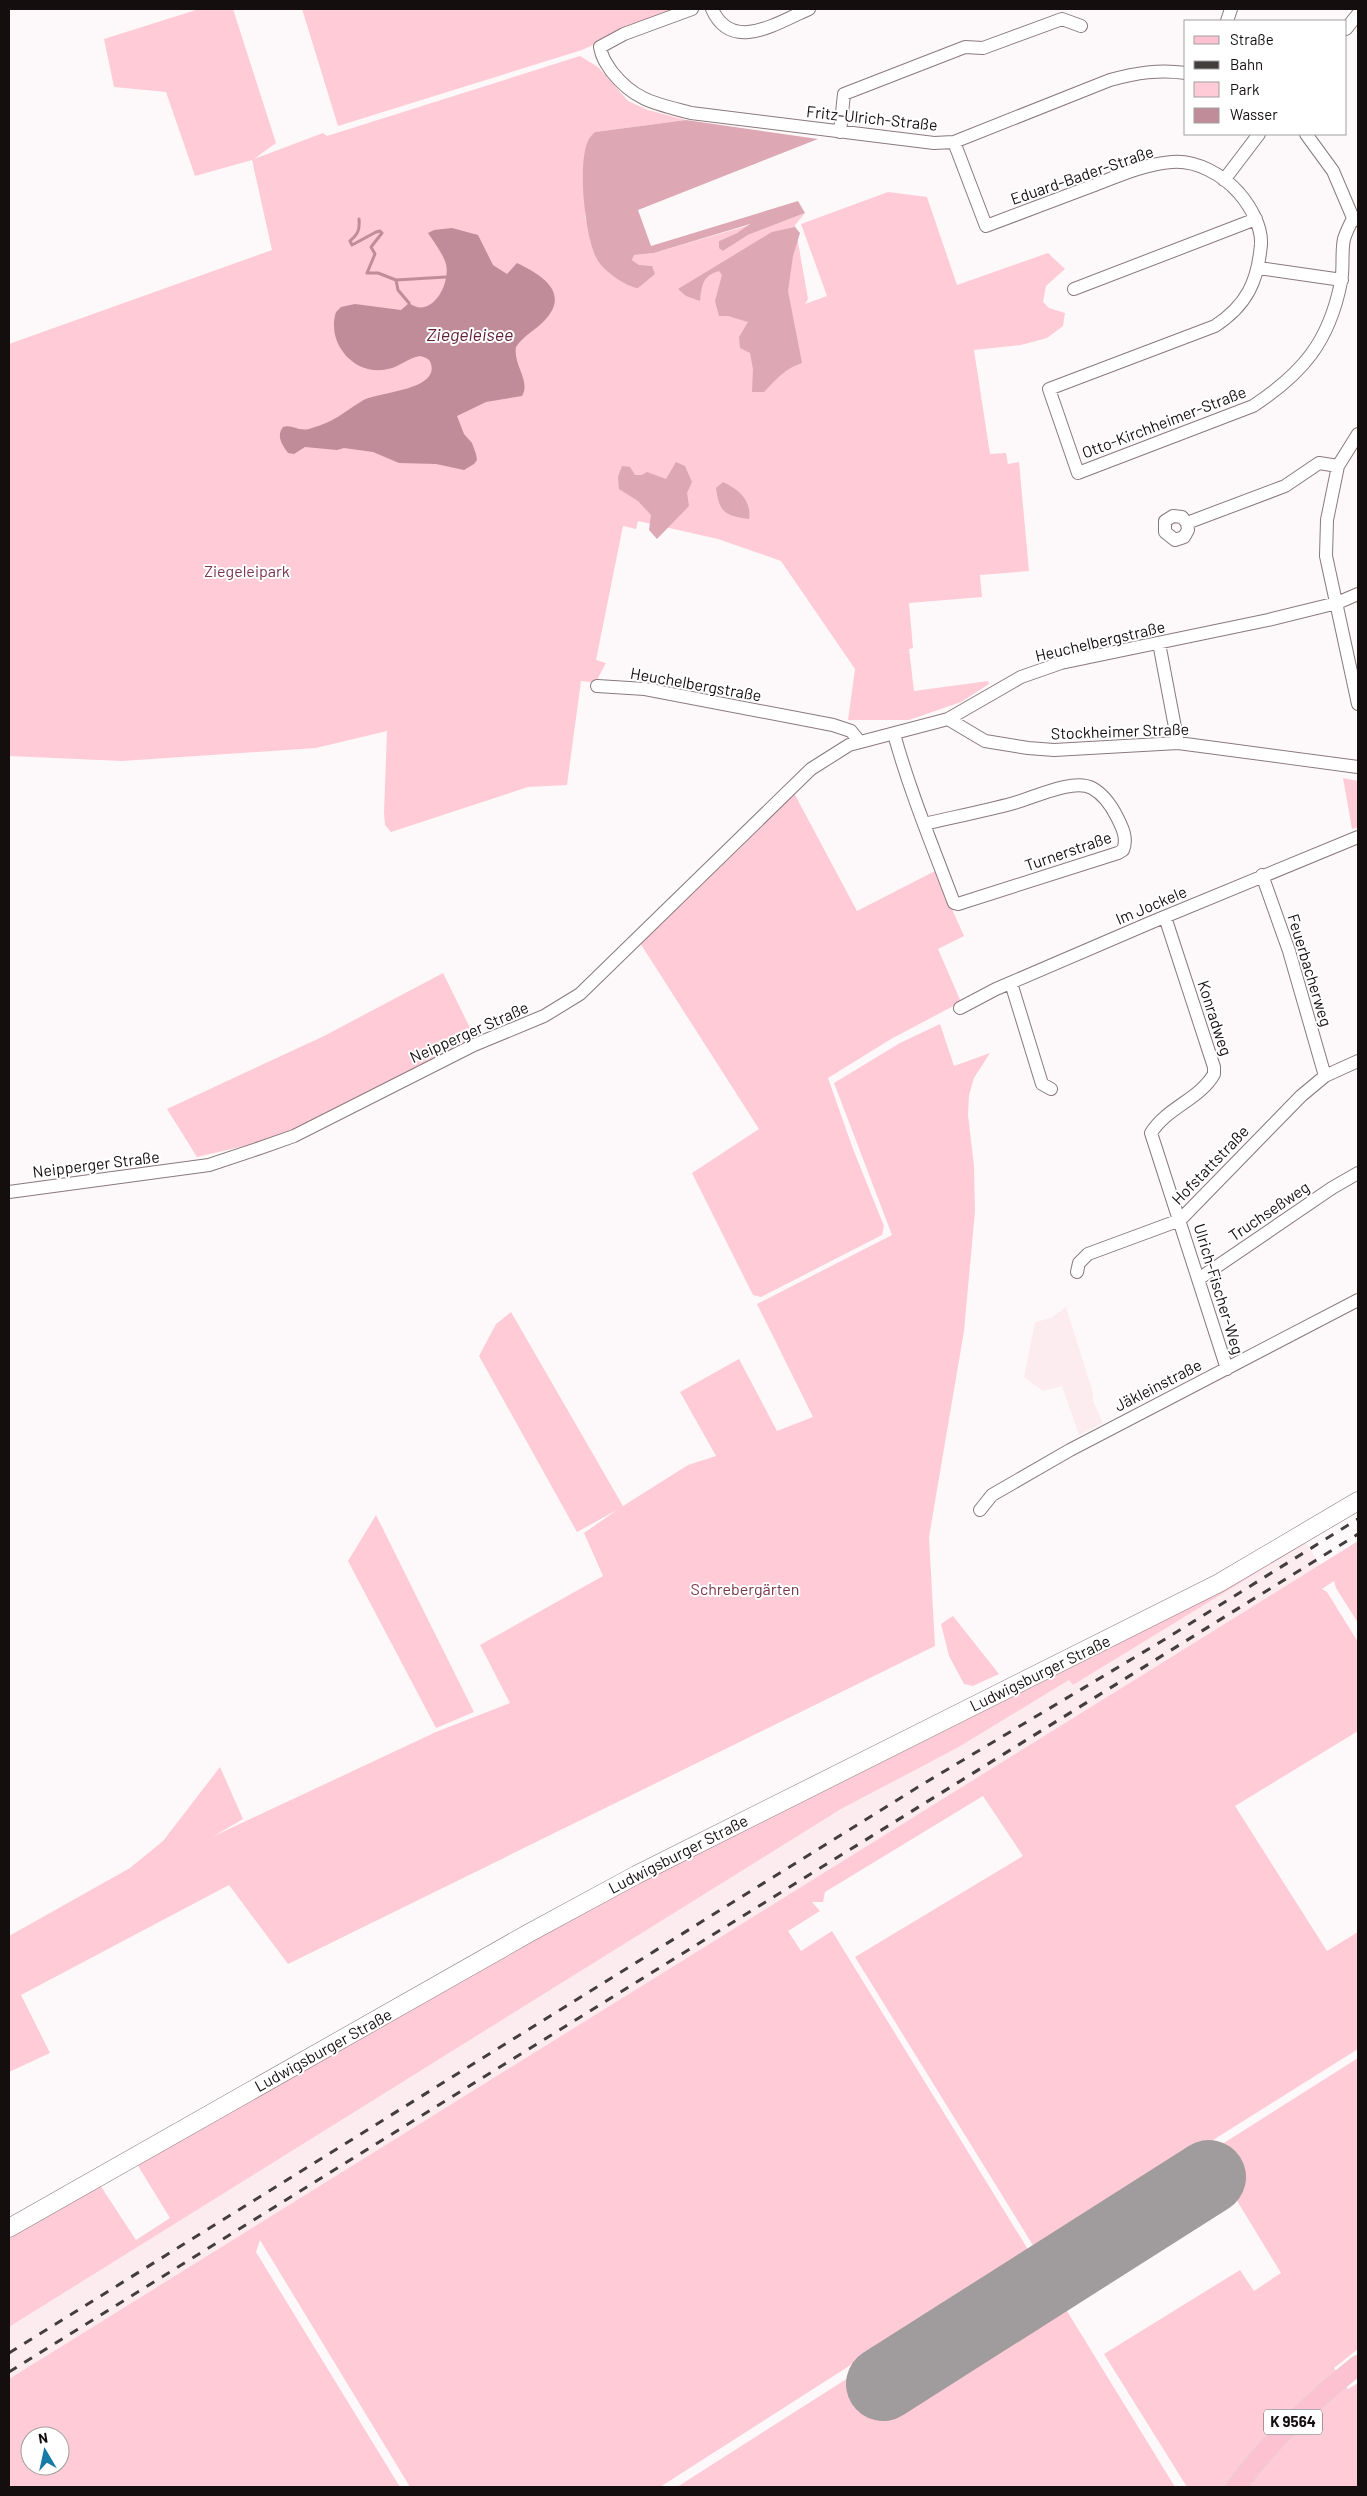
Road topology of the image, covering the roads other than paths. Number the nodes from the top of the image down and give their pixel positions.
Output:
1 (692, 9) edge
2 (712, 9) edge
3 (809, 9) edge
4 (1358, 14) edge
5 (1081, 26) dead end
6 (1347, 28) edge
7 (1184, 73) edge
8 (840, 132) junction
9 (1259, 135) edge
10 (1307, 135) edge
11 (954, 142) junction
12 (1224, 180) junction
13 (1256, 219) junction
14 (1356, 219) edge
15 (1259, 268) junction
16 (1342, 280) junction
17 (1074, 289) dead end
18 (1049, 389) joint
19 (1358, 434) edge
20 (1338, 466) junction
21 (1187, 523) dead end
22 (1358, 594) edge
23 (1337, 603) junction
24 (1159, 643) junction
25 (597, 686) dead end
26 (1358, 699) edge
27 (948, 719) junction
28 (894, 734) junction
29 (859, 741) junction
30 (1178, 743) junction
31 (1358, 767) edge
32 (924, 824) junction
33 (1358, 837) edge
34 (1262, 875) junction
35 (1165, 917) junction
36 (1011, 983) junction
37 (960, 1008) dead end
38 (1358, 1061) edge
39 (1325, 1076) junction
40 (1051, 1089) dead end
41 (1358, 1173) edge
42 (9, 1192) edge
43 (1180, 1220) junction
44 (1077, 1272) dead end
45 (1200, 1278) junction
46 (1358, 1300) edge
47 (1227, 1369) junction
48 (1358, 1501) edge
49 (980, 1510) dead end
50 (9, 2228) edge
51 (1358, 2365) edge
52 (1236, 2487) edge

1 - 8 street, Fritz-Ulrich-Straße
2 - 3 street
4 - 6 street
5 - 8 street
7 - 11 street, Fritz-Ulrich-Straße
8 - 11 street, Fritz-Ulrich-Straße
9 - 12 street
10 - 14 street
11 - 12 street, Eduard-Bader-Straße
12 - 13 street, Eduard-Bader-Straße
13 - 15 street, Eduard-Bader-Straße
13 - 17 street
14 - 16 street, Otto-Kirchheimer-Straße
15 - 16 street
15 - 18 street, Eduard-Bader-Straße
16 - 18 street, Otto-Kirchheimer-Straße
19 - 20 street
20 - 21 street
20 - 23 street
22 - 23 street, Heuchelbergstraße
23 - 24 street, Heuchelbergstraße
23 - 26 street
24 - 27 street, Heuchelbergstraße
24 - 30 street
25 - 29 street, Heuchelbergstraße
27 - 28 street, Heuchelbergstraße
27 - 30 street, Stockheimer Straße
28 - 29 street, Heuchelbergstraße
28 - 32 street, Turnerstraße
29 - 42 street, Neipperger Straße
30 - 31 street, Stockheimer Straße
32 - 32 street, Turnerstraße
33 - 34 street, Im Jockele
34 - 35 street, Im Jockele
34 - 39 street, Feuerbacherweg
35 - 36 street, Im Jockele
35 - 43 street, Konradweg
36 - 37 street, Im Jockele
36 - 40 street
38 - 39 street, Hofstattstraße
39 - 43 street, Hofstattstraße
41 - 45 street, Truchseßweg
43 - 44 street, Hofstattstraße
43 - 45 street, Ulrich-Fischer-Weg
45 - 47 street, Ulrich-Fischer-Weg
46 - 47 street, Jäkleinstraße
47 - 49 street, Jäkleinstraße
48 - 50 main road, Ludwigsburger Straße
51 - 52 main road, K 9564

